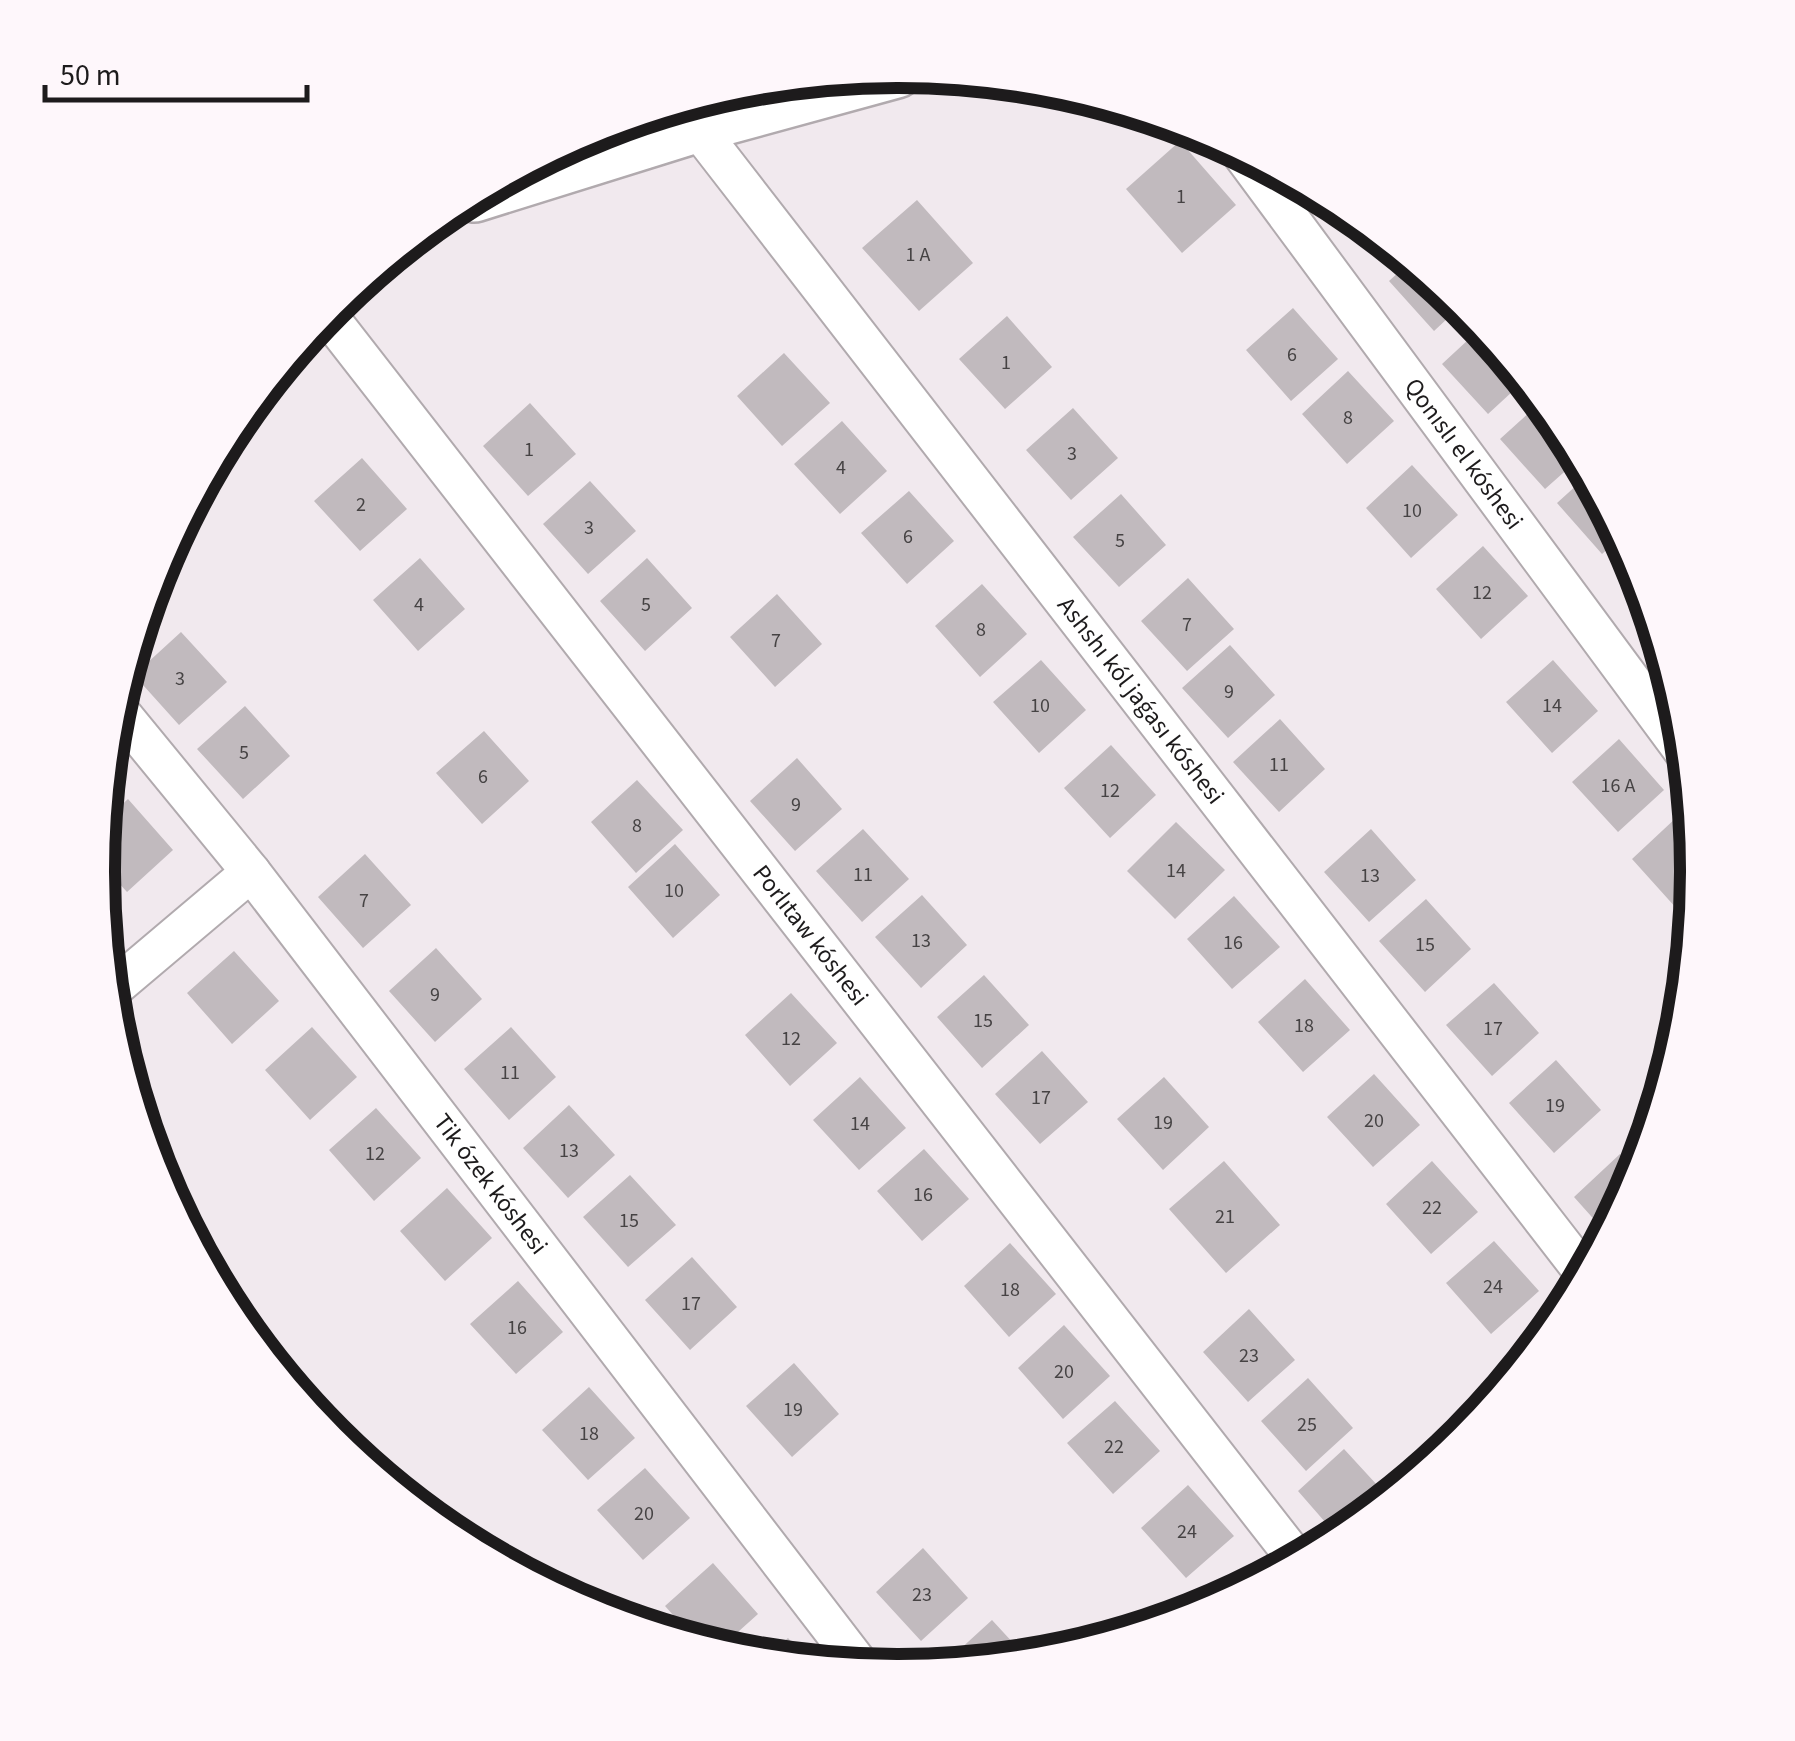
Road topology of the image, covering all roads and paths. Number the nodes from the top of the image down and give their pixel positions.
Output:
1 (816, 92) edge
2 (695, 125) junction
3 (542, 173) edge
4 (1258, 175) edge
5 (336, 326) edge
6 (129, 723) edge
7 (1667, 729) edge
8 (251, 872) junction
9 (122, 981) edge
10 (1576, 1262) edge
11 (1289, 1549) edge
12 (849, 1652) edge

1 - 2 main road
2 - 3 main road
2 - 10 street, Ashshı kól jaǵası kóshesi
4 - 7 street, Qonıslı el kóshesi
5 - 11 street, Porlıtaw kóshesi
6 - 8 street, Tik ózek kóshesi
8 - 9 street
8 - 12 street, Tik ózek kóshesi

